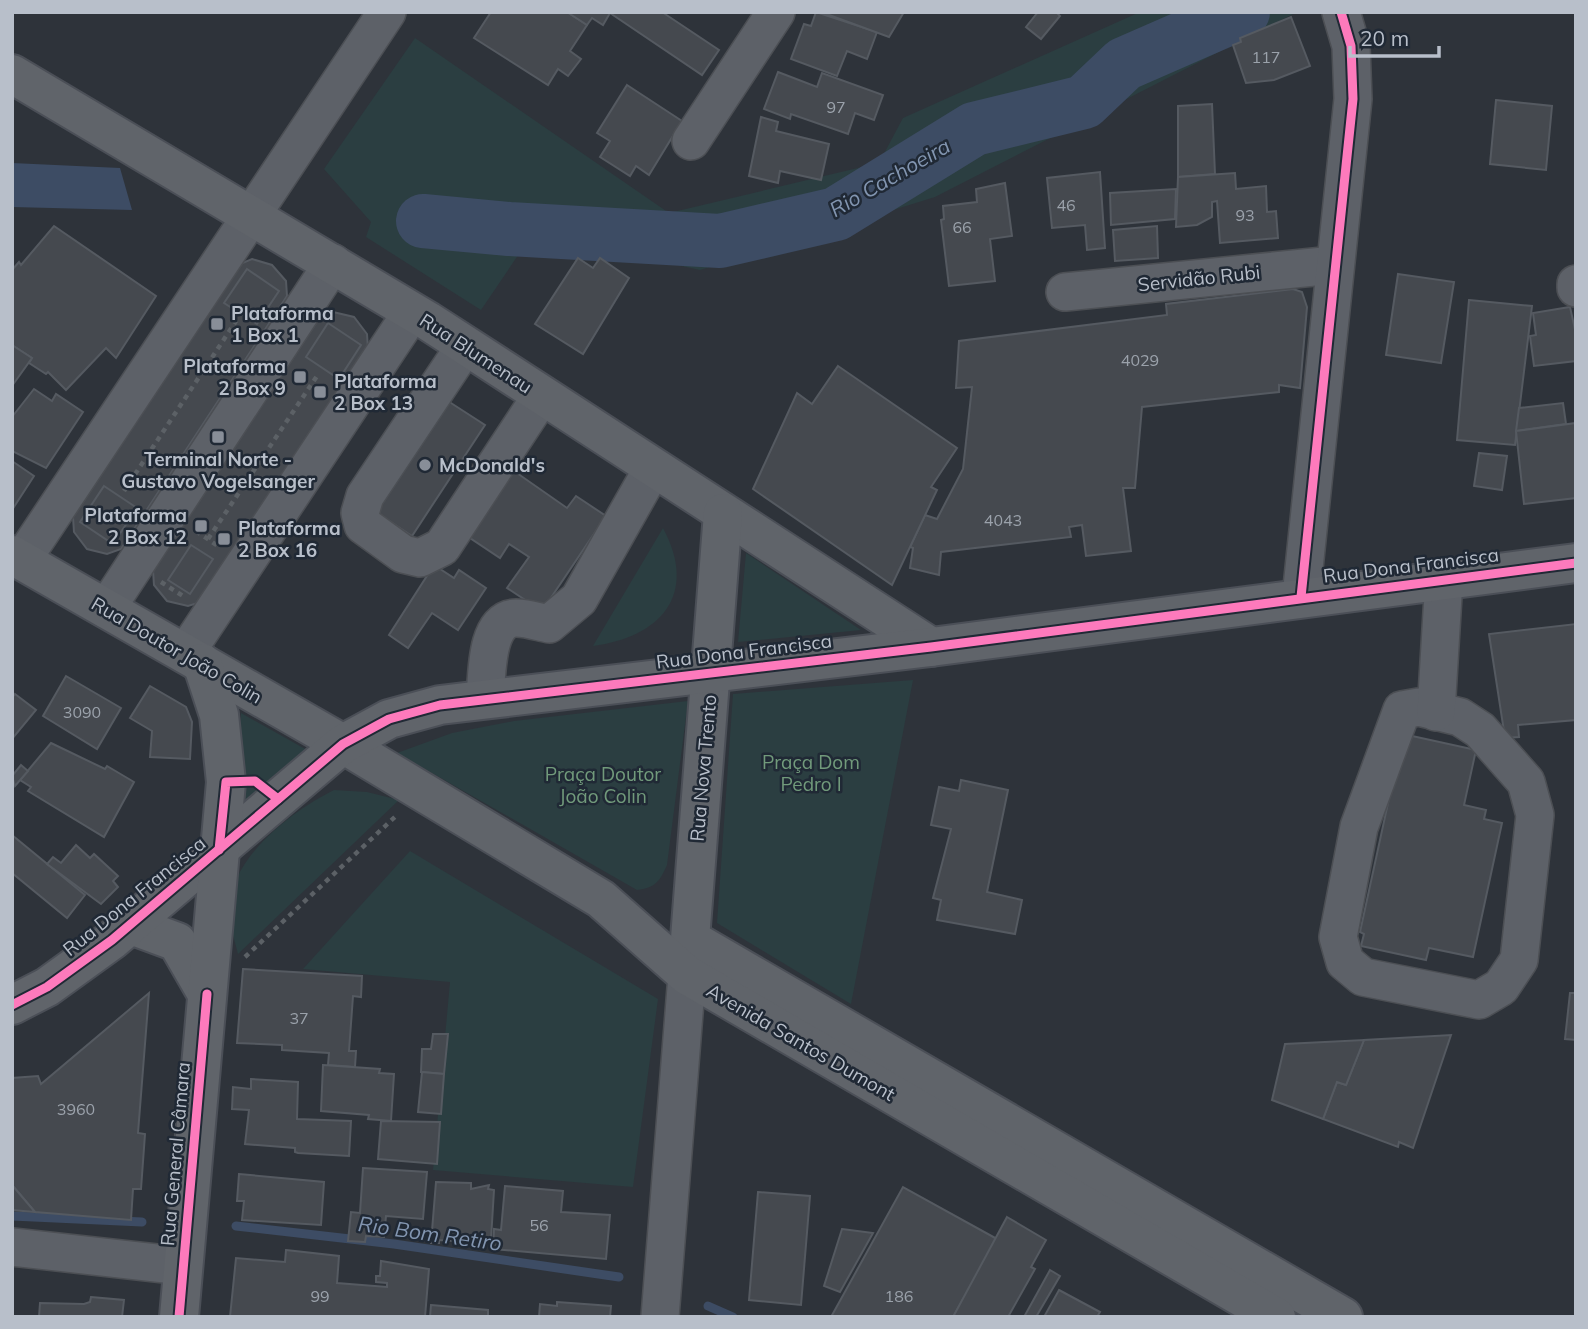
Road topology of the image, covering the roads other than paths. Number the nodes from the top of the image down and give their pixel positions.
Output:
1 (387, 12) edge
2 (776, 12) edge
3 (1341, 12) edge
4 (12, 75) edge
5 (691, 141) dead end
6 (252, 216) junction
7 (332, 263) junction
8 (1334, 265) junction
9 (1065, 292) dead end
10 (412, 312) junction
11 (465, 346) junction
12 (542, 396) junction
13 (653, 468) junction
14 (723, 513) junction
15 (17, 557) edge
16 (1576, 563) edge
17 (1444, 579) junction
18 (1301, 597) junction
19 (106, 609) junction
20 (931, 647) junction
21 (193, 658) junction
22 (711, 673) junction
23 (485, 699) junction
24 (1436, 712) junction
25 (343, 744) junction
26 (219, 850) junction
27 (601, 899) junction
28 (131, 925) junction
29 (690, 939) junction
30 (206, 994) junction
31 (12, 1005) edge
32 (12, 1247) edge
33 (183, 1266) junction
34 (179, 1317) edge
35 (660, 1317) edge
36 (1276, 1317) edge
37 (1343, 1317) edge

1 - 6 street
2 - 5 street
3 - 8 street
4 - 6 main road, Rua Blumenau
6 - 7 main road, Rua Blumenau
6 - 15 street
7 - 10 main road, Rua Blumenau
7 - 19 street
8 - 9 street, Servidão Rubi
8 - 18 street
10 - 11 main road, Rua Blumenau
10 - 21 street
11 - 12 main road, Rua Blumenau
11 - 12 street
12 - 13 main road, Rua Blumenau
13 - 14 main road, Rua Blumenau
13 - 23 street
14 - 20 main road, Rua Blumenau
14 - 22 main road, Rua Nova Trento
15 - 19 main road, Rua Doutor João Colin
16 - 17 main road, Rua Dona Francisca
17 - 18 main road, Rua Dona Francisca
17 - 24 street
18 - 20 main road, Rua Dona Francisca
19 - 21 main road, Rua Doutor João Colin
20 - 22 main road, Rua Dona Francisca
21 - 25 main road, Rua Doutor João Colin
21 - 26 main road, Rua General Câmara
22 - 23 main road, Rua Dona Francisca
22 - 29 main road, Rua Nova Trento
23 - 25 main road, Rua Dona Francisca
24 - 24 street
25 - 26 main road, Rua Dona Francisca
25 - 27 main road, Avenida Santos Dumont
26 - 28 main road, Rua Dona Francisca
26 - 30 main road, Rua General Câmara
27 - 29 main road, Avenida Santos Dumont
27 - 29 main road
28 - 30 main road
28 - 31 main road, Rua Dona Francisca
29 - 35 street, Rua Nova Trento
29 - 36 main road, Avenida Santos Dumont
29 - 37 main road, Avenida Santos Dumont
30 - 33 main road, Rua General Câmara
32 - 33 street
33 - 34 main road, Rua General Câmara

